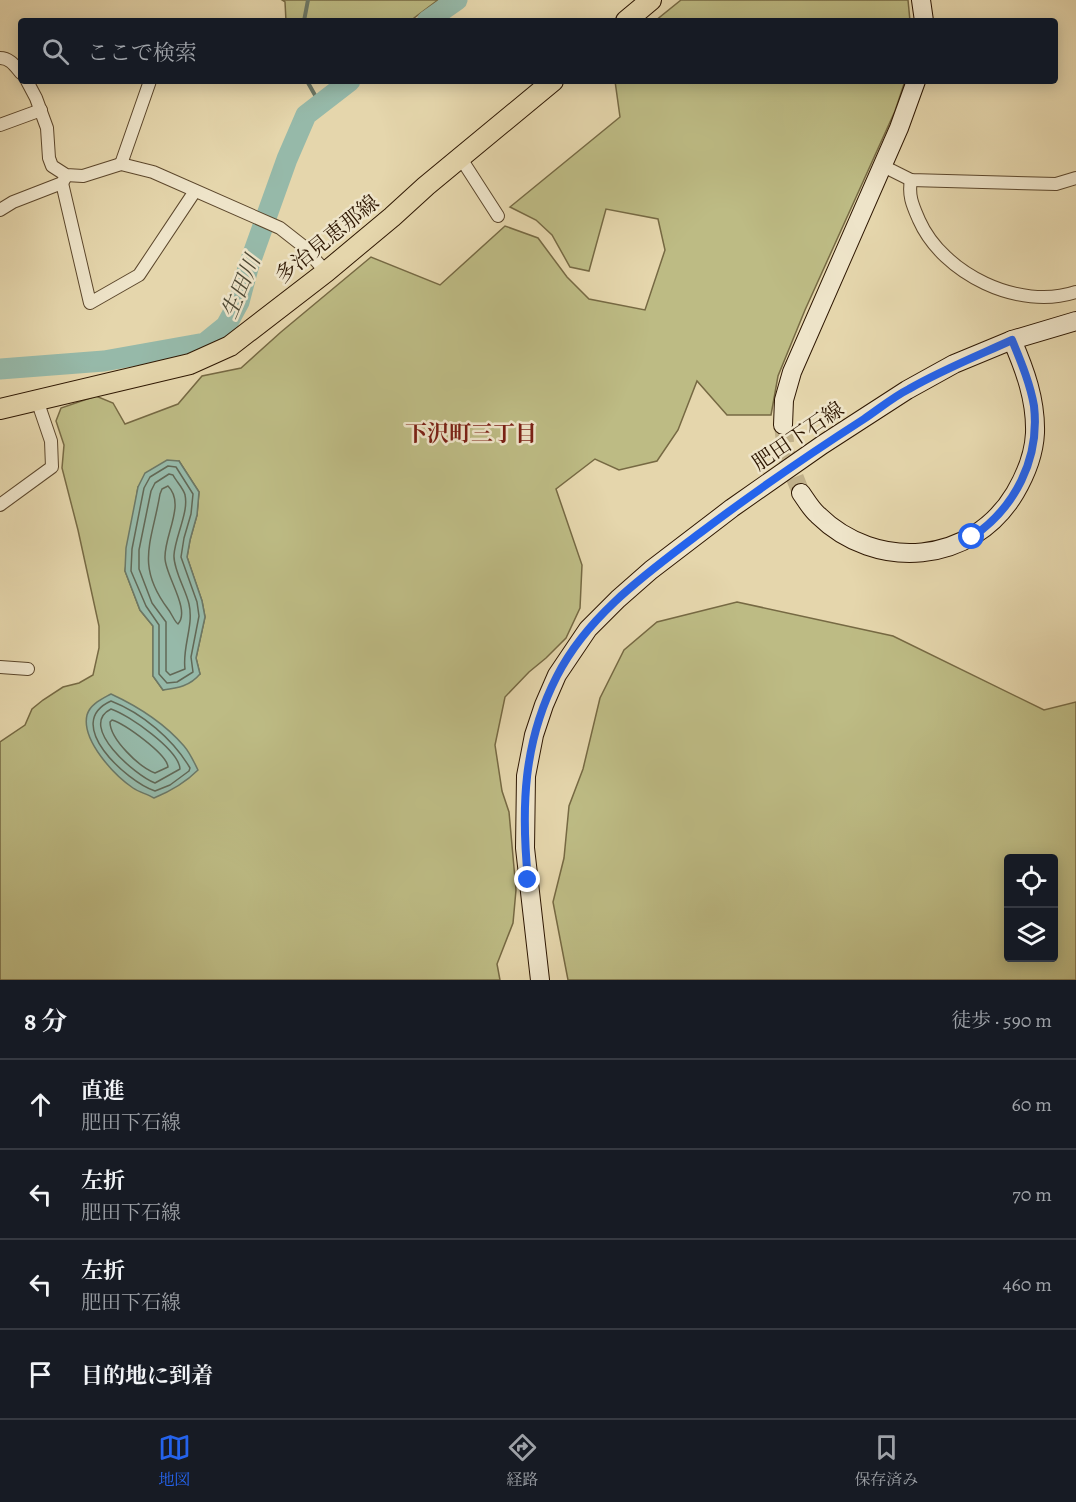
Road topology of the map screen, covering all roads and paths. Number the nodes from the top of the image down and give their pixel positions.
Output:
1 (651, 0) edge
2 (921, 0) edge
3 (630, 18) edge
4 (924, 18) edge
5 (0, 58) edge
6 (18, 70) edge
7 (28, 84) edge
8 (149, 84) edge
9 (549, 84) edge
10 (915, 84) edge
11 (41, 110) junction
12 (0, 125) edge
13 (460, 157) junction
14 (121, 164) junction
15 (883, 166) junction
16 (1076, 178) edge
17 (64, 179) junction
18 (911, 180) junction
19 (195, 191) junction
20 (0, 210) edge
21 (498, 216) dead end
22 (326, 272) junction
23 (1076, 292) edge
24 (1076, 321) edge
25 (1012, 340) junction
26 (37, 400) junction
27 (0, 409) edge
28 (783, 425) tunnel mouth
29 (801, 493) tunnel mouth
30 (0, 505) edge
31 (0, 667) edge
32 (28, 669) dead end
33 (540, 980) edge

1 - 3 main road
2 - 4 main road
5 - 6 street
7 - 11 street
8 - 14 street
9 - 13 main road, 多治見恵那線
10 - 15 main road, 肥田下石線
11 - 12 street
11 - 17 street
13 - 21 street
13 - 22 main road, 多治見恵那線
14 - 17 street
14 - 19 street
15 - 18 street
15 - 28 main road, 肥田下石線
16 - 18 street
17 - 19 street
17 - 20 street
18 - 23 street
19 - 22 street
22 - 26 main road, 多治見恵那線
24 - 25 main road, 肥田下石線
25 - 29 main road
25 - 33 main road, 肥田下石線
26 - 27 main road, 多治見恵那線
26 - 30 street
31 - 32 street

